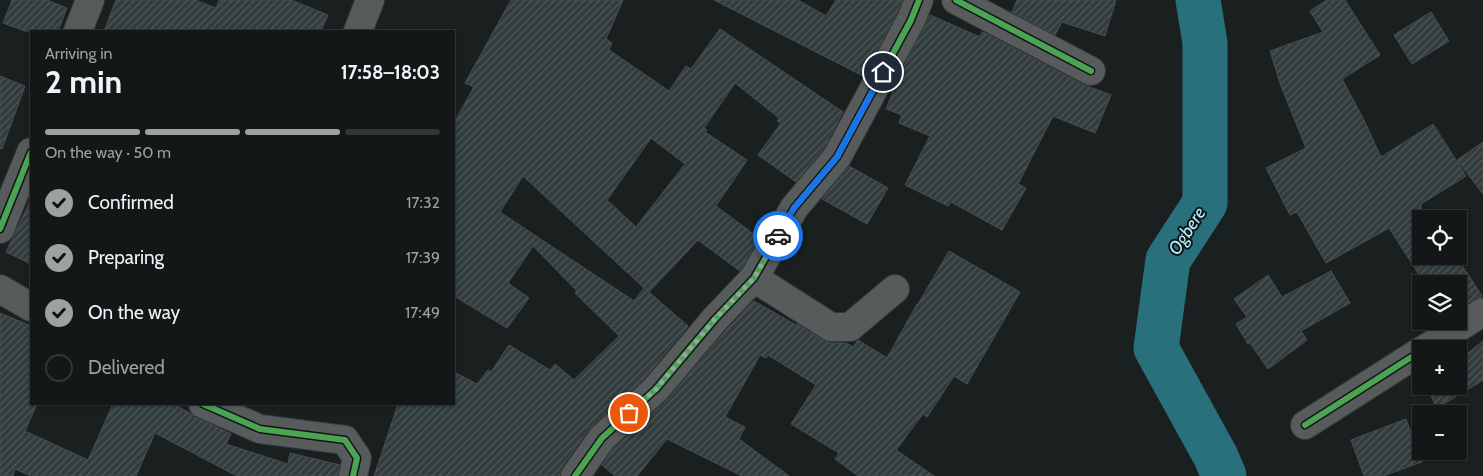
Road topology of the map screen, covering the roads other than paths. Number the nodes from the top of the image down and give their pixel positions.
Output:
1 (90, 0) edge
2 (370, 0) edge
3 (919, 0) edge
4 (956, 0) edge
5 (78, 30) edge
6 (358, 30) edge
7 (1091, 71) dead end
8 (30, 154) edge
9 (0, 229) edge
10 (754, 278) junction
11 (895, 288) dead end
12 (0, 289) edge
13 (30, 306) edge
14 (1483, 312) edge
15 (1440, 340) edge
16 (1412, 357) edge
17 (206, 405) edge
18 (1305, 425) dead end
19 (353, 476) edge
20 (575, 476) edge

1 - 5 street
2 - 6 street
3 - 10 street
4 - 7 street
8 - 9 street
10 - 11 street
10 - 20 street
12 - 13 street
14 - 15 street
16 - 18 street
17 - 19 street

